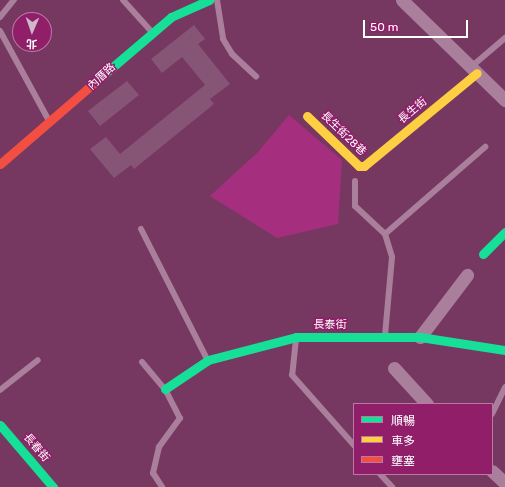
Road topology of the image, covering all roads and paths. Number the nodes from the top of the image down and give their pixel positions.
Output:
1 (14, 0) edge
2 (123, 0) edge
3 (209, 0) edge
4 (217, 0) edge
5 (402, 0) edge
6 (192, 3) edge
7 (0, 17) edge
8 (0, 31) edge
9 (152, 32) junction
10 (505, 38) edge
11 (474, 70) junction
12 (256, 76) dead end
13 (505, 100) edge
14 (307, 116) dead end
15 (51, 124) junction
16 (486, 147) dead end
17 (0, 164) edge
18 (364, 166) joint
19 (355, 181) dead end
20 (141, 229) dead end
21 (505, 232) edge
22 (385, 234) junction
23 (483, 254) dead end
24 (467, 275) dead end
25 (296, 337) junction
26 (420, 337) junction
27 (385, 338) junction
28 (505, 350) edge
29 (38, 360) dead end
30 (208, 360) junction
31 (142, 362) dead end
32 (394, 368) dead end
33 (505, 387) edge
34 (165, 389) junction
35 (0, 390) edge
36 (426, 403) edge
37 (493, 412) edge
38 (0, 425) edge
39 (353, 443) edge
40 (493, 472) edge
41 (381, 475) edge
42 (505, 483) edge
43 (52, 487) edge
44 (162, 487) edge
45 (392, 487) edge

1 - 7 lane
2 - 9 lane
3 - 6 street, 內厝路
4 - 12 lane
5 - 11 street
6 - 9 street, 內厝路
8 - 15 lane
9 - 15 street, 內厝路
10 - 11 lane
11 - 13 street
11 - 18 street, 長生街
14 - 18 street, 長生街28巷
15 - 17 street, 內厝路
16 - 22 lane
19 - 22 lane
20 - 30 lane
21 - 23 street
22 - 27 lane
24 - 26 street
25 - 27 street, 長泰街
25 - 30 street, 長泰街
25 - 39 lane
26 - 27 street, 長泰街
26 - 28 street, 長泰街
29 - 35 lane
30 - 34 street, 長泰街
31 - 34 lane
32 - 36 street
33 - 37 lane
34 - 44 lane
38 - 43 street, 長春街
40 - 42 street
41 - 45 lane

